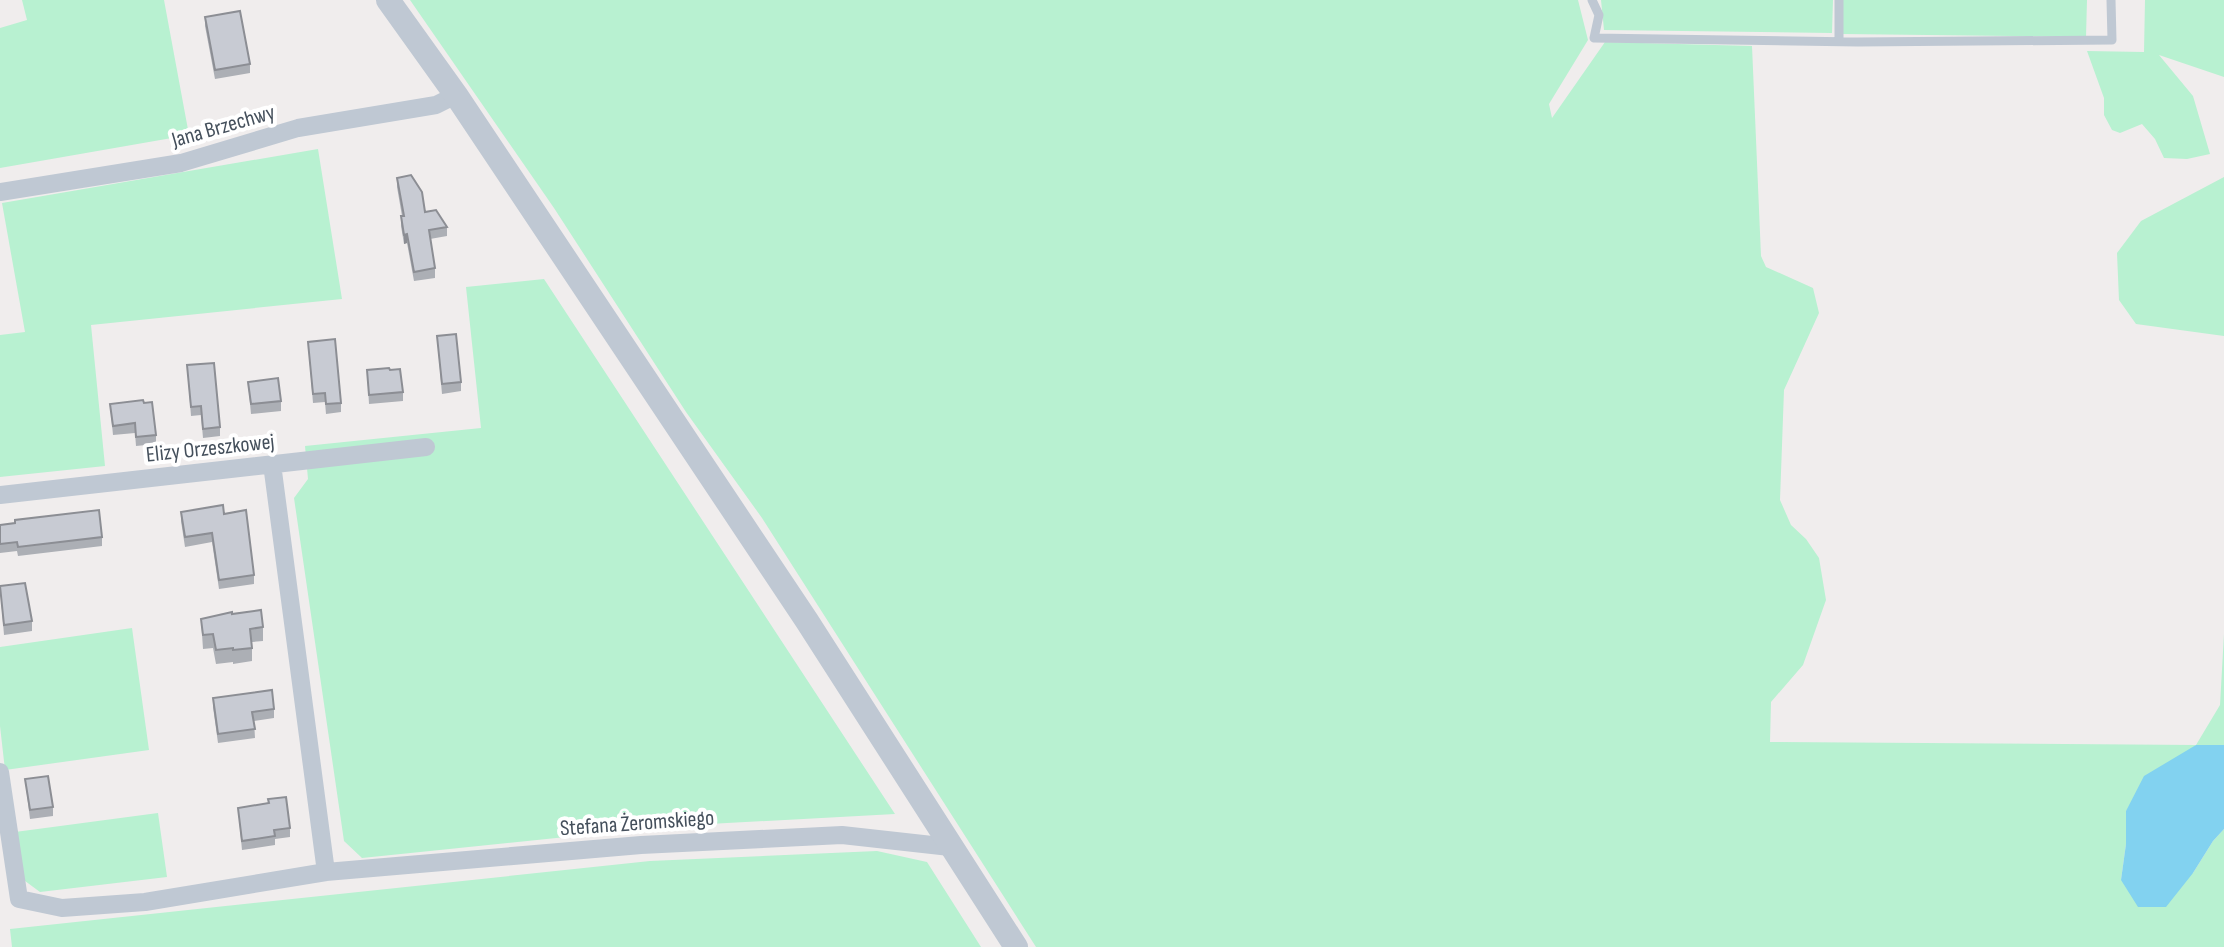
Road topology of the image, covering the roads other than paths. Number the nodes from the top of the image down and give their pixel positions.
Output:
1 (388, 0) edge
2 (1592, 0) edge
3 (1839, 0) edge
4 (2111, 0) edge
5 (1839, 41) junction
6 (456, 95) junction
7 (0, 192) edge
8 (426, 447) dead end
9 (272, 464) junction
10 (0, 495) edge
11 (0, 772) edge
12 (950, 847) junction
13 (326, 872) junction
14 (1016, 947) edge

1 - 6 street
2 - 5 lane
3 - 5 lane
4 - 5 lane
6 - 7 street, Jana Brzechwy
6 - 12 street
8 - 9 street, Elizy Orzeszkowej
9 - 10 street, Elizy Orzeszkowej
9 - 13 street
11 - 13 street, Stefana Żeromskiego
12 - 13 street, Stefana Żeromskiego
12 - 14 street

